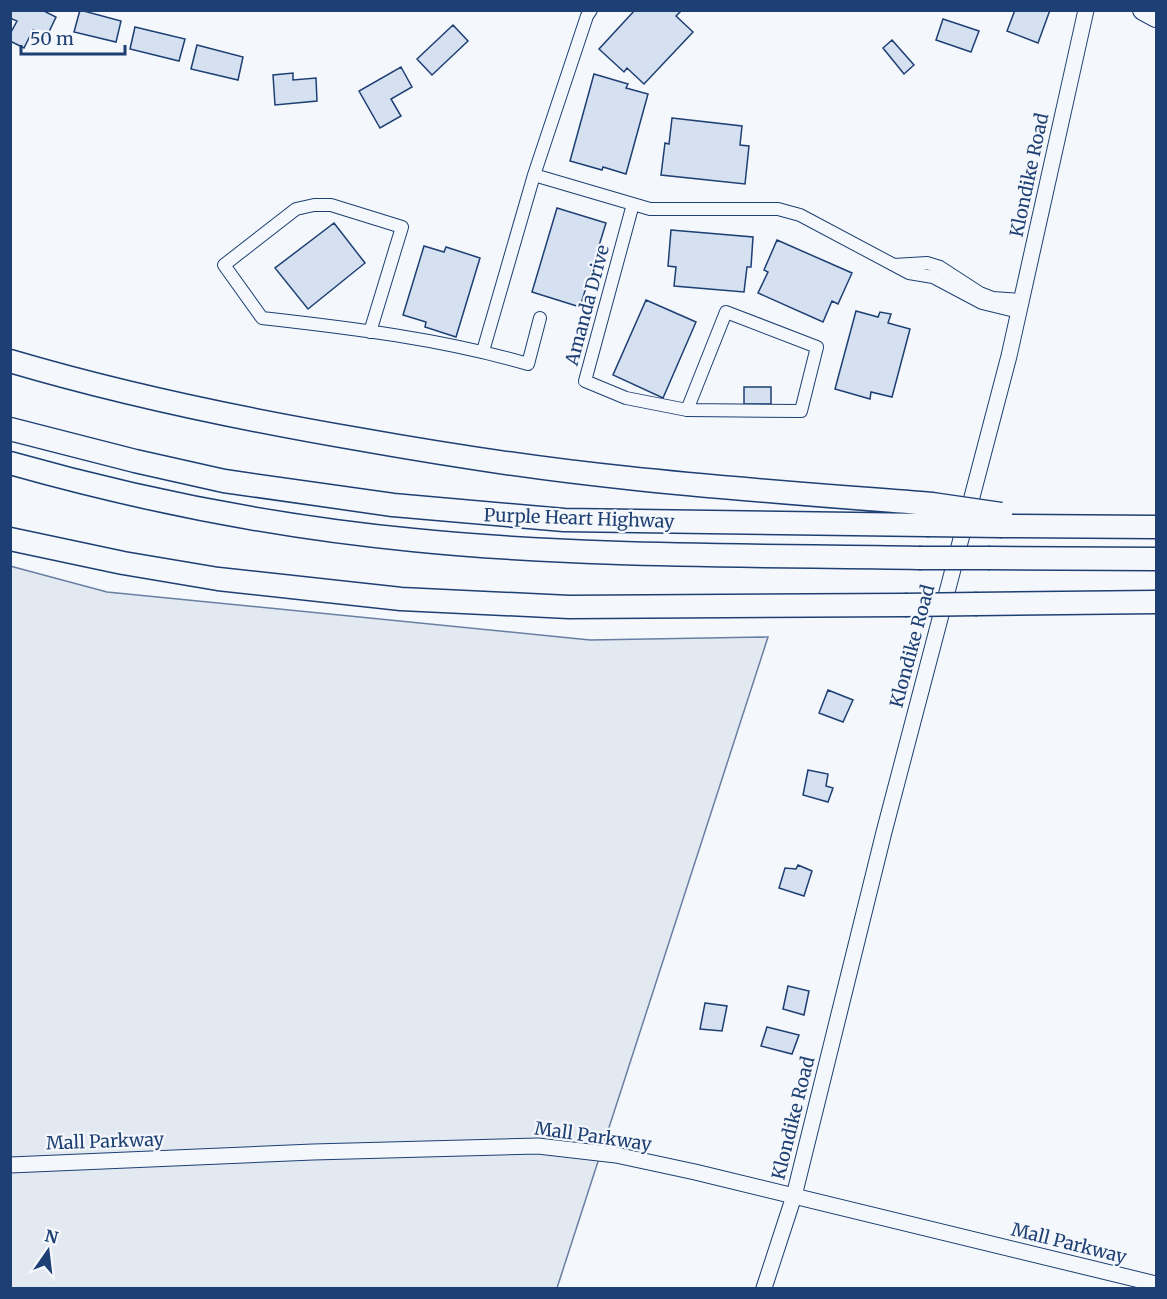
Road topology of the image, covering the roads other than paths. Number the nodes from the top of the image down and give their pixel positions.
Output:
1 (591, 10) edge
2 (1086, 10) edge
3 (1143, 10) edge
4 (1156, 17) edge
5 (534, 175) junction
6 (633, 204) junction
7 (1020, 306) junction
8 (540, 318) dead end
9 (370, 332) junction
10 (483, 351) junction
11 (10, 361) edge
12 (687, 410) junction
13 (10, 429) edge
14 (10, 463) edge
15 (929, 514) junction
16 (1156, 528) edge
17 (10, 539) edge
18 (1156, 559) edge
19 (1156, 602) edge
20 (10, 1165) edge
21 (794, 1196) junction
22 (1156, 1284) edge
23 (764, 1288) edge

1 - 5 street
2 - 7 street, Klondike Road
3 - 4 main road
5 - 6 street
5 - 10 street
6 - 7 street
6 - 12 street, Amanda Drive
7 - 21 street, Klondike Road
8 - 10 street
9 - 9 street
9 - 10 street
11 - 15 highway
12 - 12 street, Amanda Drive
13 - 15 highway, Purple Heart Highway
14 - 18 highway, Purple Heart Highway, bridge
15 - 16 highway, Purple Heart Highway, bridge
17 - 19 highway, bridge
20 - 21 street, Mall Parkway
21 - 22 street, Mall Parkway
21 - 23 street, Klondike Road

